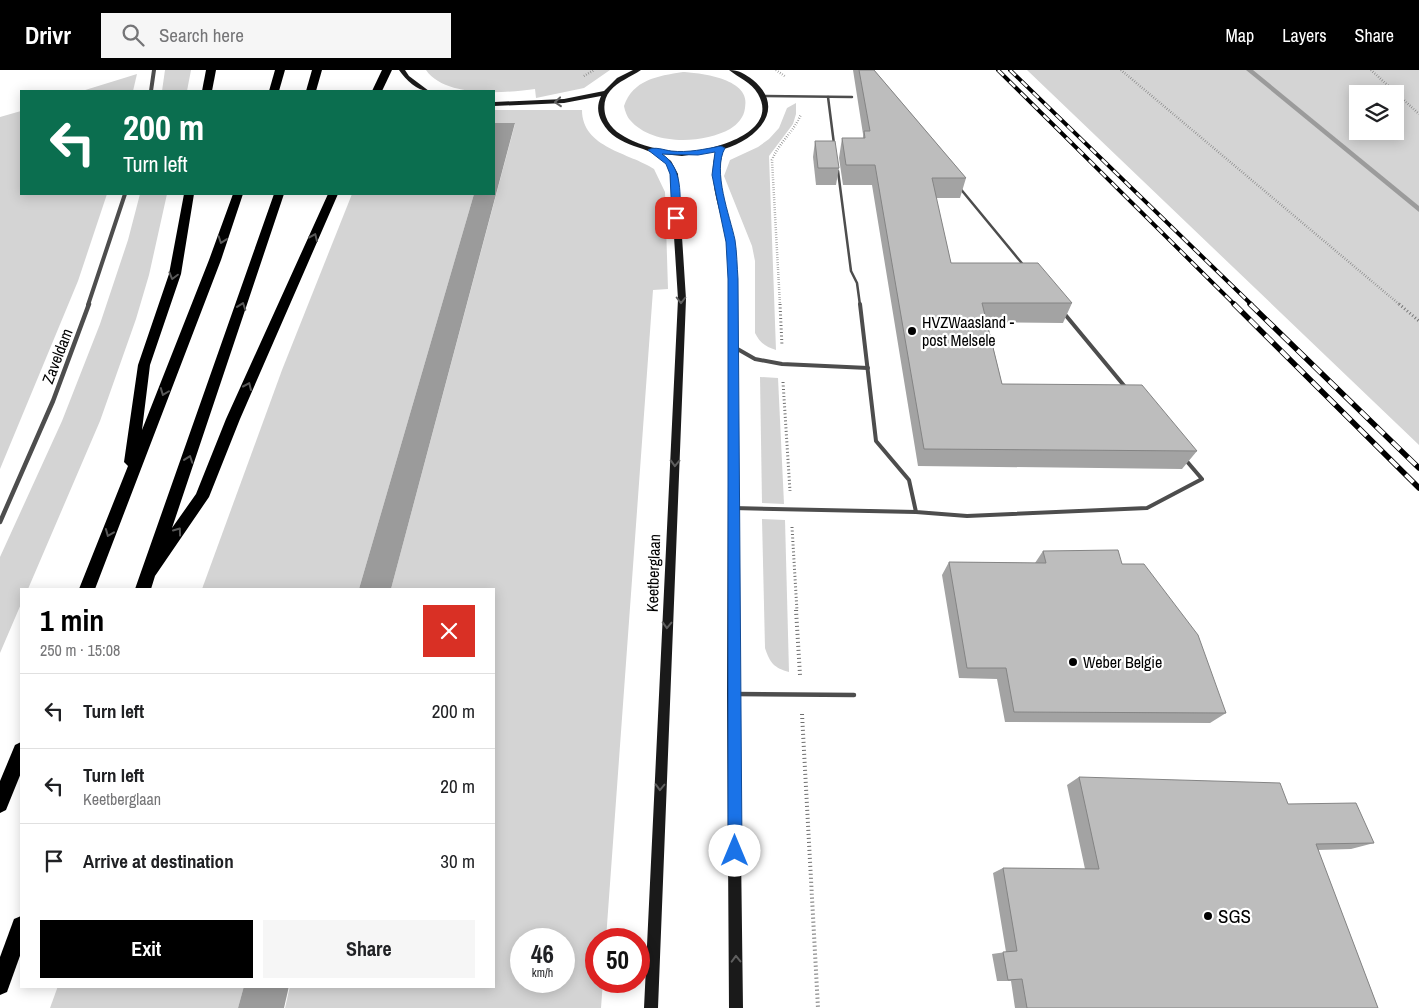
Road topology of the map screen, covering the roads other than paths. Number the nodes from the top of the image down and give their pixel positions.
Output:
1 (154, 70) edge
2 (211, 70) edge
3 (280, 70) edge
4 (317, 70) edge
5 (386, 70) edge
6 (402, 70) edge
7 (638, 70) edge
8 (733, 70) edge
9 (150, 90) edge
10 (207, 90) edge
11 (274, 90) edge
12 (311, 90) edge
13 (378, 90) edge
14 (425, 90) edge
15 (605, 93) junction
16 (765, 96) junction
17 (828, 96) junction
18 (852, 97) dead end
19 (495, 104) edge
20 (834, 145) edge
21 (721, 148) junction
22 (652, 150) junction
23 (837, 164) edge
24 (956, 184) edge
25 (125, 195) edge
26 (189, 195) edge
27 (238, 195) edge
28 (279, 195) edge
29 (333, 195) edge
30 (1031, 274) edge
31 (1057, 305) edge
32 (732, 346) junction
33 (868, 368) junction
34 (1132, 396) edge
35 (1183, 456) edge
36 (127, 488) junction
37 (733, 508) junction
38 (916, 512) junction
39 (0, 522) edge
40 (150, 571) junction
41 (87, 588) edge
42 (143, 588) edge
43 (733, 694) junction
44 (854, 695) dead end
45 (20, 754) edge
46 (0, 804) edge
47 (20, 929) edge
48 (0, 985) edge
49 (651, 1008) edge
50 (736, 1008) edge

1 - 9 street
2 - 10 highway
3 - 11 highway
4 - 12 highway
5 - 13 highway
6 - 14 main road
7 - 15 main road
8 - 16 main road
15 -> 19 main road
15 - 22 main road
16 - 17 lane
16 - 21 main road
17 - 18 lane
17 - 20 lane
21 - 22 main road
21 - 32 main road
22 -> 49 main road, Keetberglaan
23 - 33 lane
24 - 30 lane
25 - 39 street, Zaveldam
26 -> 36 highway
27 -> 36 highway
40 -> 28 highway
40 -> 29 highway
31 - 34 lane
32 - 33 lane
32 - 37 main road
33 - 38 lane
35 - 38 lane
36 -> 41 highway
37 - 38 lane
37 - 43 main road
40 - 42 highway
43 - 44 lane
50 -> 43 main road
45 - 46 highway
47 - 48 highway

